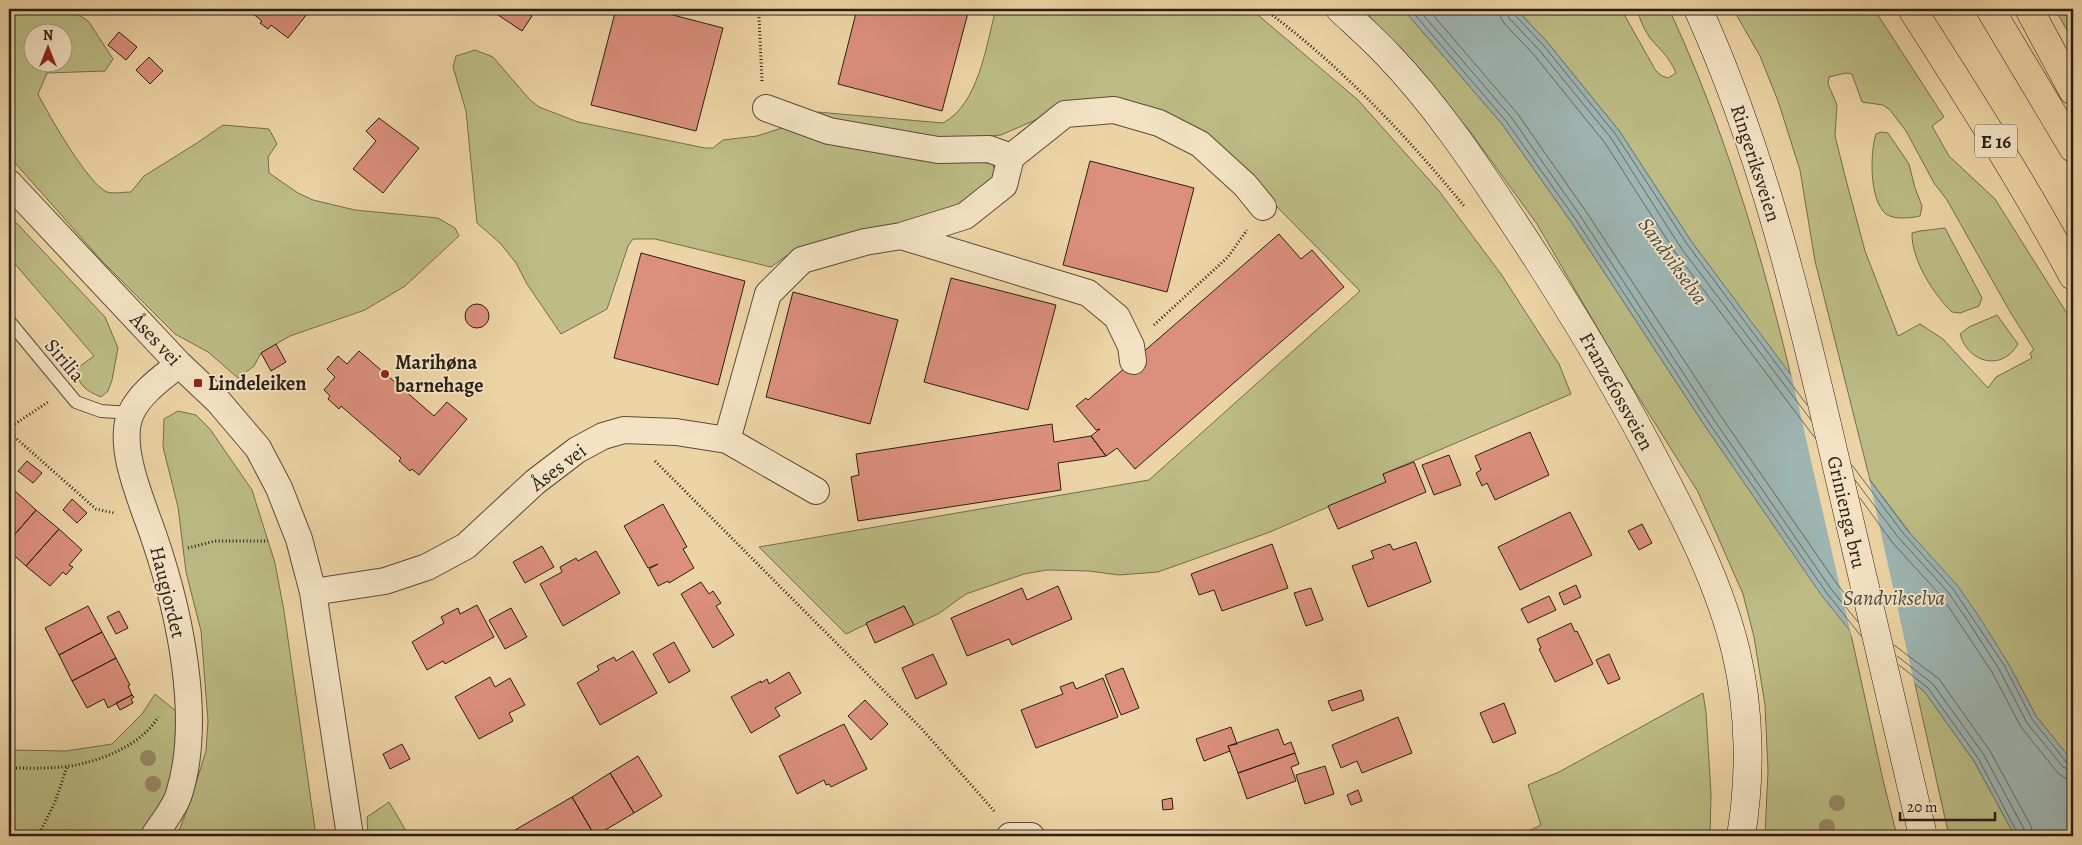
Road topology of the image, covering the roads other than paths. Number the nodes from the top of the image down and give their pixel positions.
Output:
1 (1340, 9) edge
2 (1698, 9) edge
3 (1912, 9) edge
4 (1990, 9) edge
5 (2029, 9) edge
6 (2073, 91) edge
7 (766, 108) road end
8 (2073, 148) edge
9 (1011, 157) junction
10 (9, 183) edge
11 (1263, 207) road end
12 (900, 236) junction
13 (2073, 276) edge
14 (9, 321) edge
15 (1803, 321) joint
16 (1132, 353) road end
17 (179, 364) junction
18 (131, 413) junction
19 (727, 440) junction
20 (816, 491) dead end
21 (313, 592) junction
22 (154, 836) edge
23 (350, 836) edge
24 (1012, 836) edge
25 (1031, 836) edge
26 (1741, 836) edge
27 (1923, 836) edge

1 - 26 main road, Franzefossveien
2 - 15 main road, Ringeriksveien
3 - 13 highway, E 16
4 - 8 highway
5 - 6 highway
7 - 9 street
9 - 11 street
9 - 12 street
10 - 17 street, Åses vei
12 - 16 street
12 - 19 street
14 - 18 lane, Sirilia
15 - 27 main road, Grinienga bru
17 - 18 street, Haugjordet
17 - 21 street, Åses vei
18 - 22 street, Haugjordet
19 - 20 street, Åses vei
19 - 21 street, Åses vei
21 - 23 street, Åses vei
24 - 25 street

